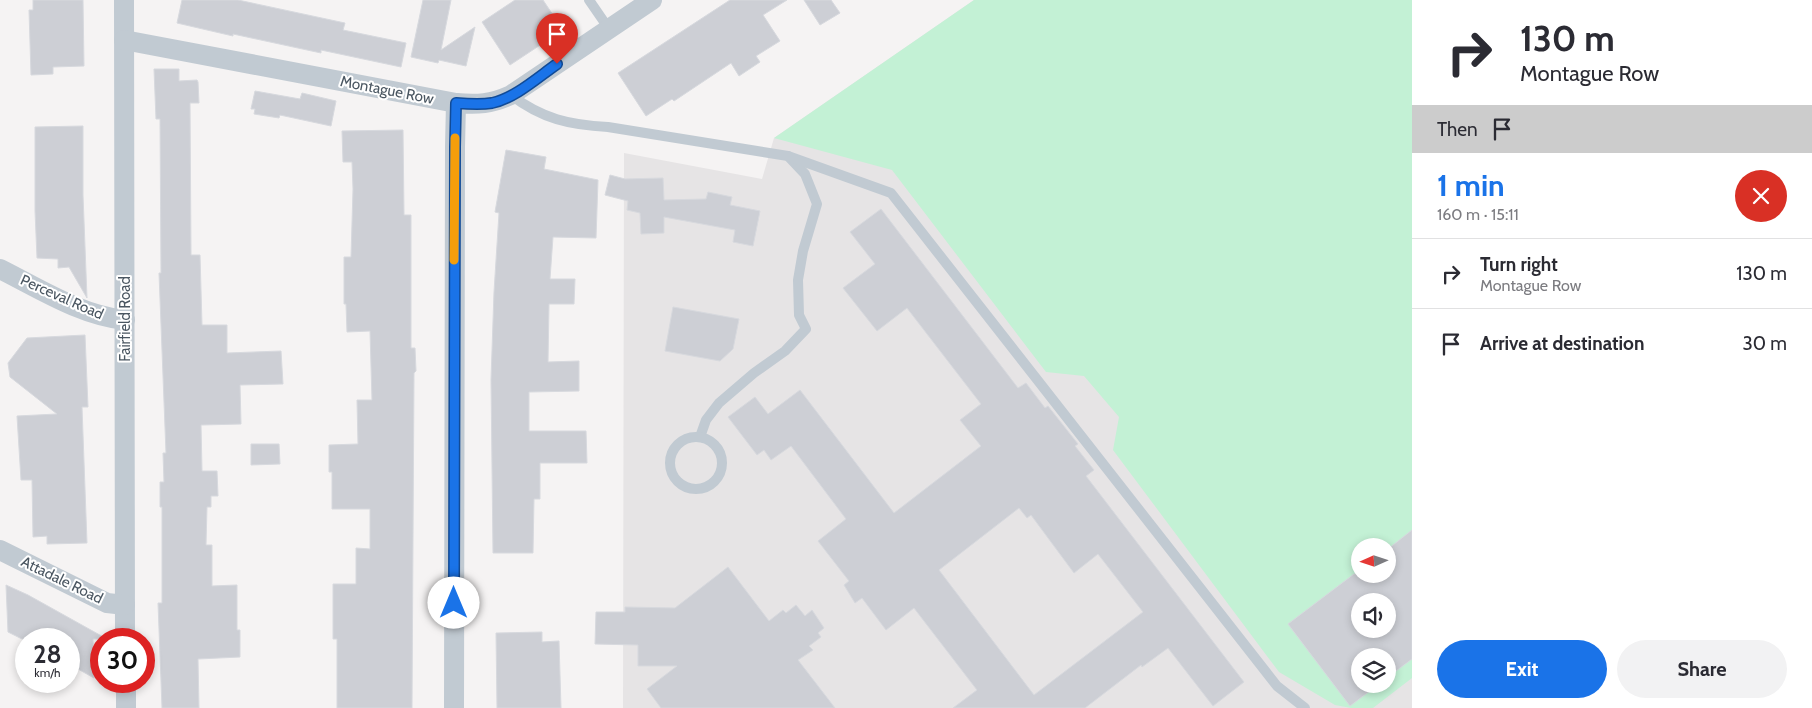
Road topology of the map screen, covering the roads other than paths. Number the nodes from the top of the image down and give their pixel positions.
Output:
1 (124, 0) edge
2 (589, 0) edge
3 (652, 0) edge
4 (609, 29) junction
5 (124, 40) junction
6 (511, 95) junction
7 (456, 103) junction
8 (788, 156) junction
9 (0, 269) edge
10 (125, 320) junction
11 (700, 438) junction
12 (0, 550) edge
13 (125, 605) junction
14 (125, 628) edge
15 (126, 693) edge
16 (126, 708) edge
17 (454, 708) edge
18 (1305, 708) edge

1 - 5 street, Fairfield Road
2 - 4 lane
3 - 4 street, Montague Row
4 - 6 street, Montague Row
5 - 7 street, Montague Row
5 - 10 street, Fairfield Road
6 - 7 street, Montague Row
6 - 8 lane
7 - 17 street
8 - 11 lane
8 - 18 lane
9 - 10 street, Perceval Road
10 - 13 street, Fairfield Road
11 - 11 lane
12 - 13 street, Attadale Road
13 - 14 street, Fairfield Road
15 - 16 street

